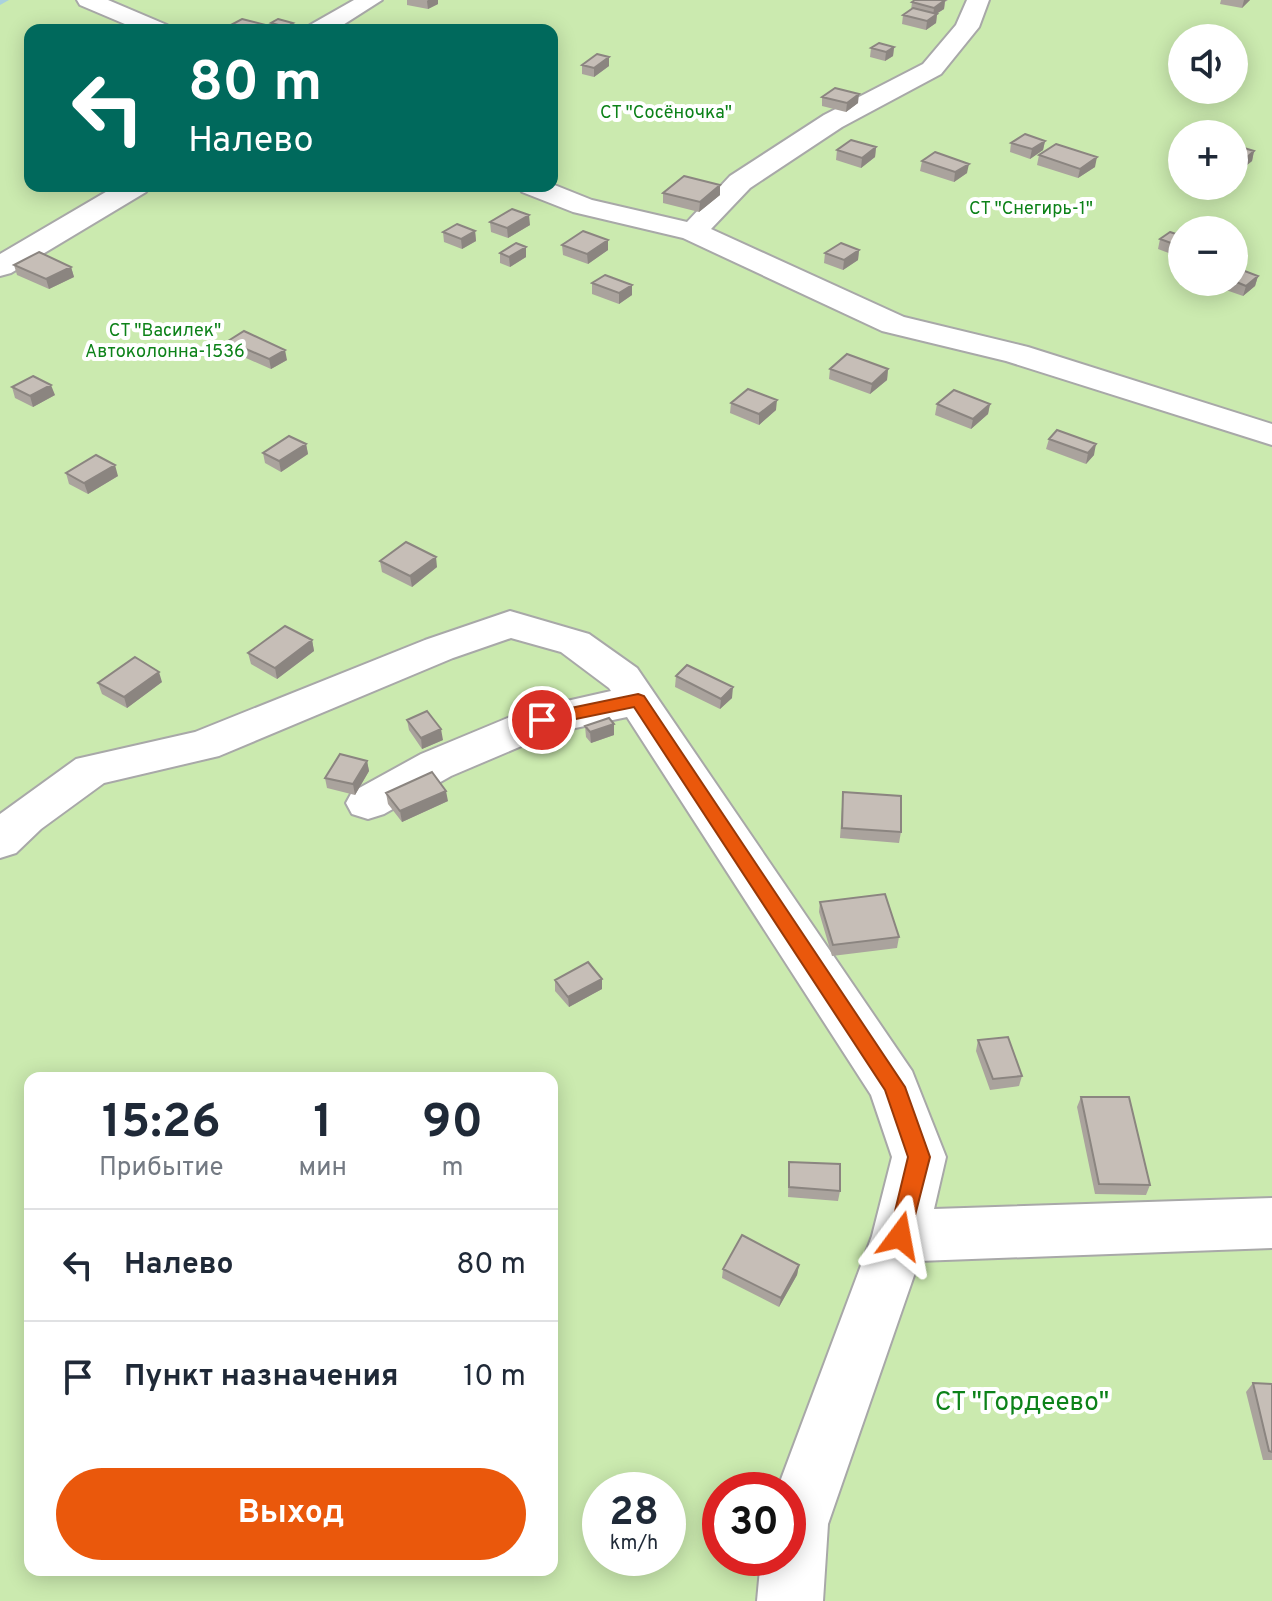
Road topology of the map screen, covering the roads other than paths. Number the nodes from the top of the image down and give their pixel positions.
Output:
1 (88, 0) edge
2 (371, 0) edge
3 (978, 0) edge
4 (145, 24) edge
5 (329, 24) edge
6 (126, 192) edge
7 (547, 192) edge
8 (693, 232) junction
9 (0, 267) edge
10 (1272, 435) edge
11 (638, 700) junction
12 (368, 803) dead end
13 (0, 841) edge
14 (1272, 1223) edge
15 (900, 1236) junction
16 (790, 1601) edge

1 - 4 street
2 - 5 street
3 - 8 street
6 - 9 street
7 - 8 street
8 - 10 street
11 - 12 street
11 - 13 street
11 - 15 street
14 - 15 street
15 - 16 street

